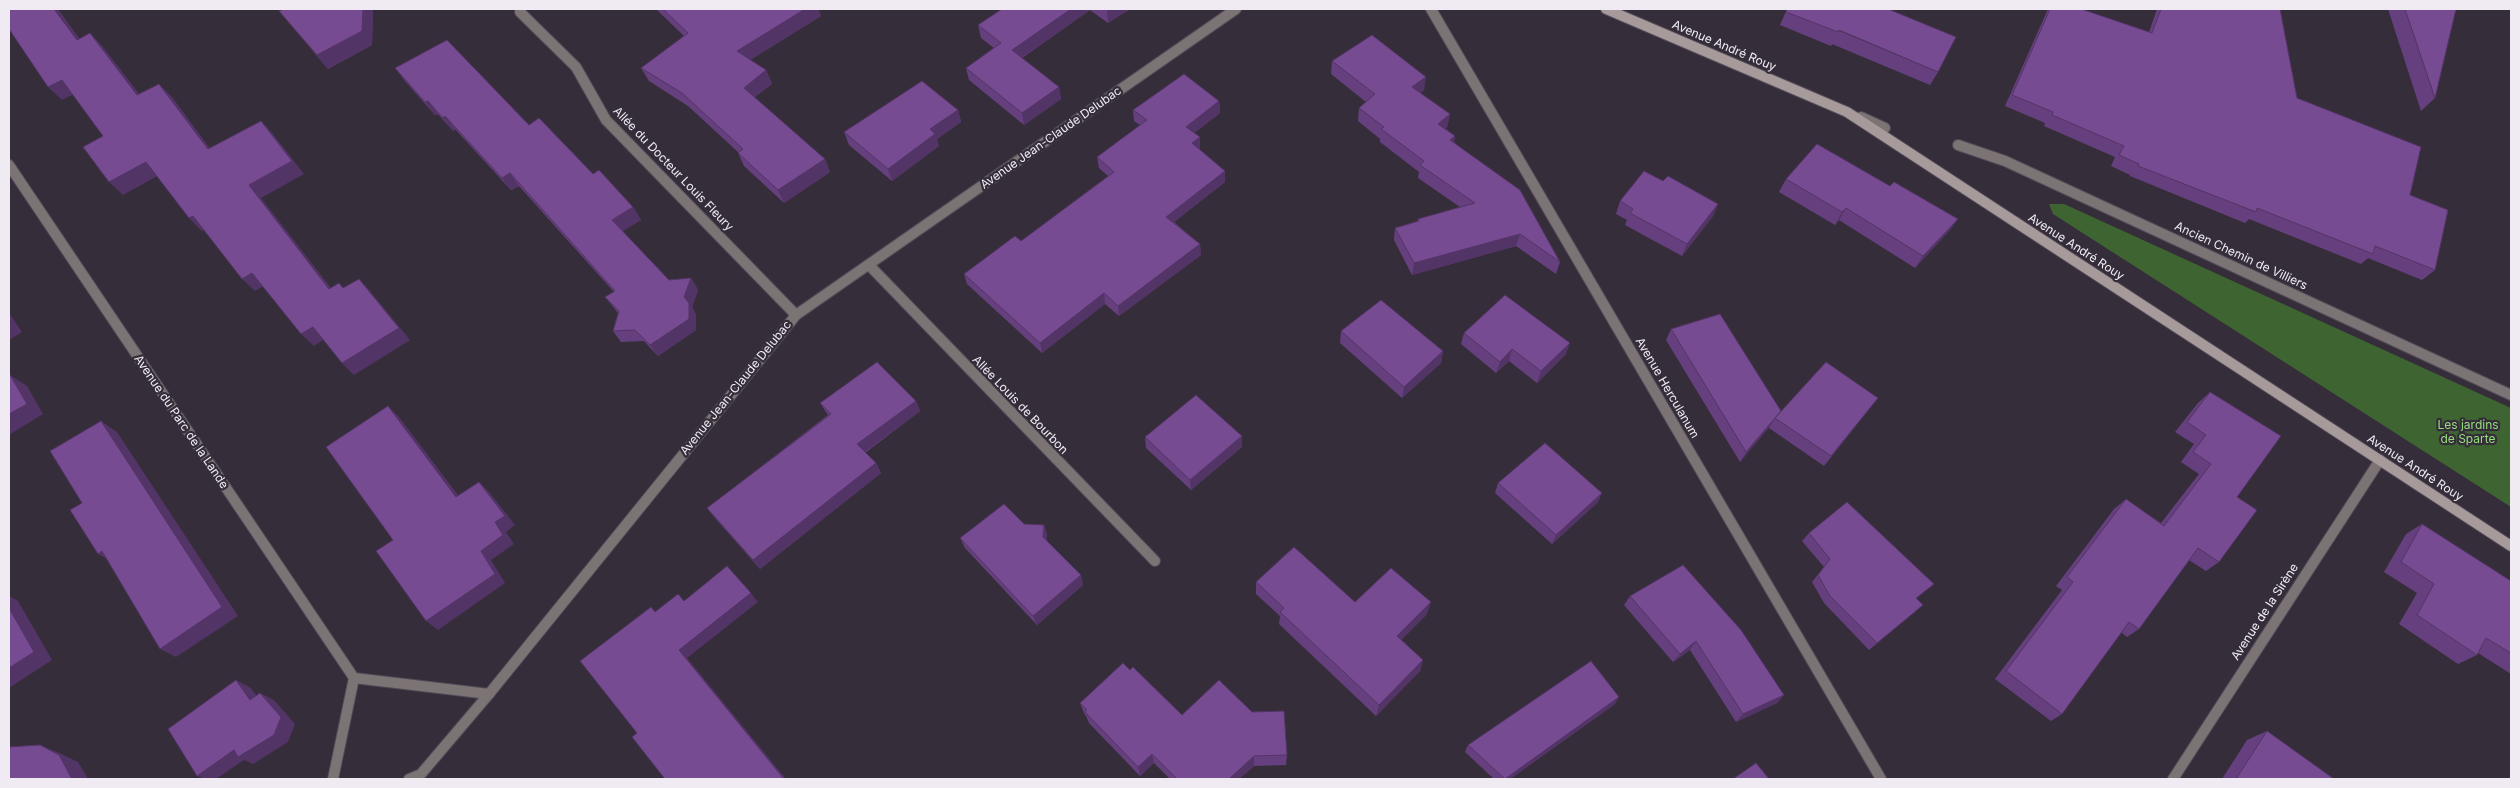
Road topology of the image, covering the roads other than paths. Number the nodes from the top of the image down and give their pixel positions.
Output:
1 (1236, 9) edge
2 (1432, 9) edge
3 (1606, 9) edge
4 (520, 12) dead end
5 (1846, 112) junction
6 (1885, 128) dead end
7 (1958, 145) dead end
8 (9, 165) edge
9 (869, 265) junction
10 (796, 315) junction
11 (2511, 395) edge
12 (2380, 460) junction
13 (2511, 546) edge
14 (1155, 561) dead end
15 (354, 678) junction
16 (489, 694) junction
17 (423, 776) edge
18 (333, 779) edge
19 (409, 779) edge
20 (1881, 779) edge
21 (2173, 779) edge

1 - 9 street, Avenue Jean-Claude Delubac
2 - 20 street, Avenue Herculanum
3 - 5 main road, Avenue André Rouy
4 - 10 street, Allée du Docteur Louis Fleury
5 - 6 street
5 - 12 main road, Avenue André Rouy
7 - 11 street, Ancien Chemin de Villiers
8 - 15 street, Avenue du Parc de la Lande
9 - 10 street, Avenue Jean-Claude Delubac
9 - 14 street, Allée Louis de Bourbon
10 - 16 street, Avenue Jean-Claude Delubac
12 - 13 main road, Avenue André Rouy
12 - 21 street, Avenue de la Sirène
15 - 16 street
15 - 18 street
16 - 17 street, Avenue Jean-Claude Delubac
17 - 19 street, Avenue Jean-Claude Delubac

